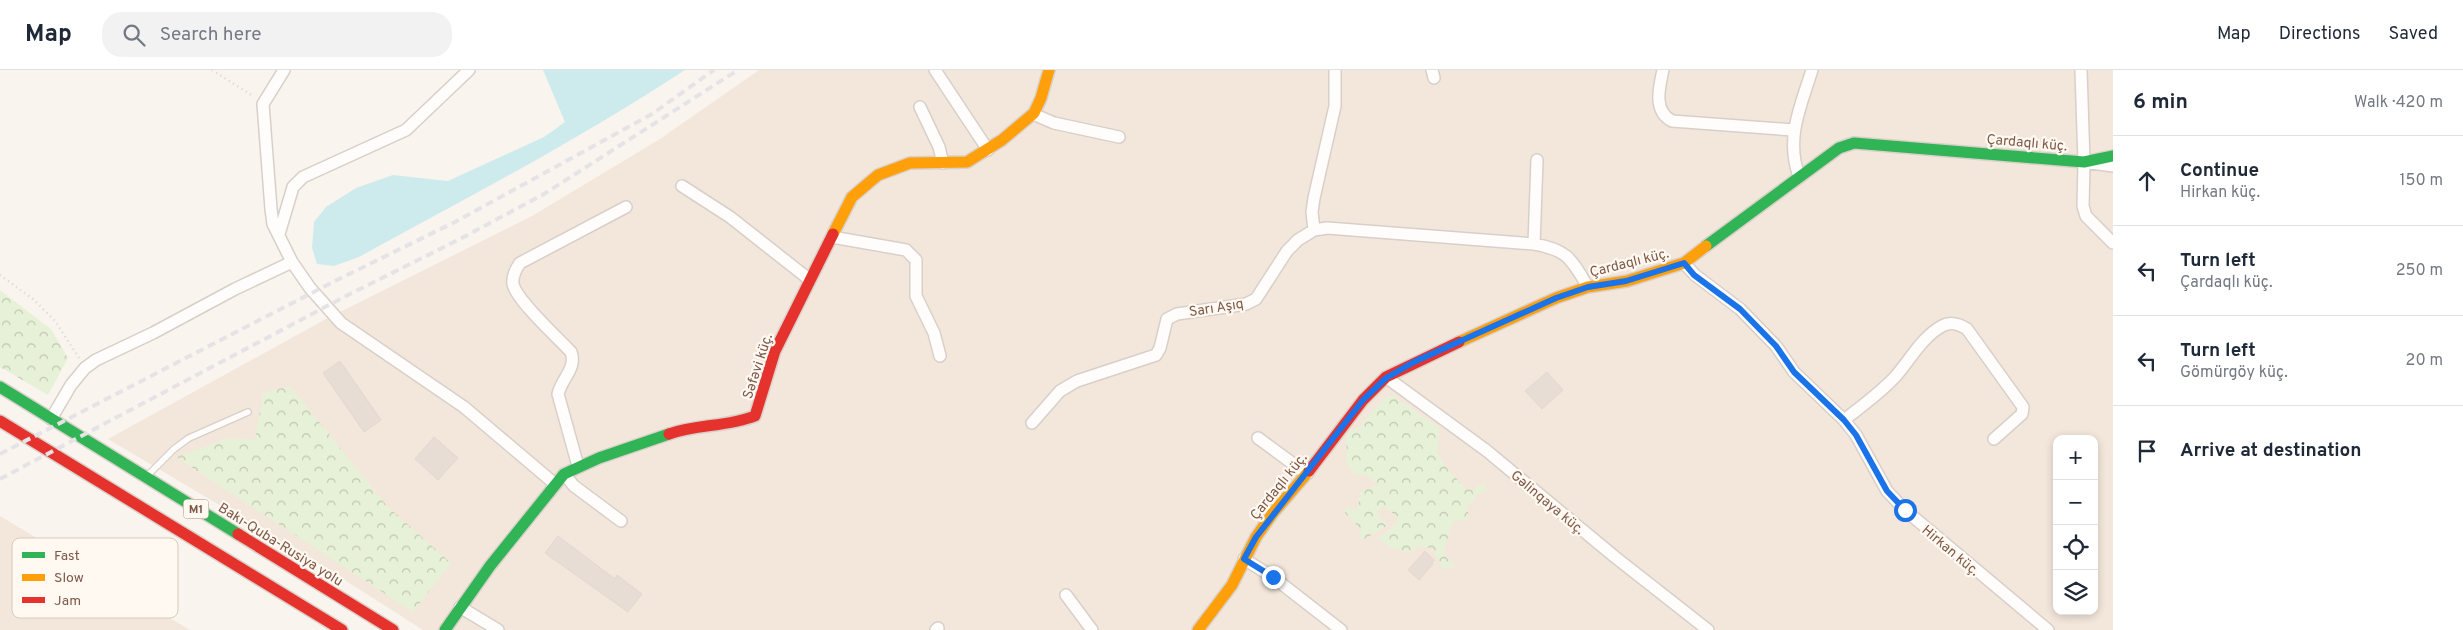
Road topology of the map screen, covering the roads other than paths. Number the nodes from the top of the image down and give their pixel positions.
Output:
1 (469, 70) edge
2 (935, 70) edge
3 (1049, 70) edge
4 (1335, 70) edge
5 (1663, 70) edge
6 (1812, 70) edge
7 (2081, 70) edge
8 (278, 73) edge
9 (920, 107) dead end
10 (1033, 114) junction
11 (1793, 130) junction
12 (1119, 137) dead end
13 (988, 150) junction
14 (2113, 156) edge
15 (1537, 160) dead end
16 (2084, 162) junction
17 (943, 163) junction
18 (2113, 166) edge
19 (1799, 176) junction
20 (682, 186) dead end
21 (626, 207) dead end
22 (1314, 230) junction
23 (280, 234) junction
24 (832, 237) junction
25 (2113, 243) edge
26 (1534, 244) junction
27 (292, 262) junction
28 (1684, 263) junction
29 (810, 280) junction
30 (1588, 287) junction
31 (940, 356) dead end
32 (1386, 378) junction
33 (0, 387) edge
34 (248, 412) dead end
35 (51, 419) junction
36 (1844, 420) junction
37 (0, 421) edge
38 (1032, 423) dead end
39 (1258, 438) dead end
40 (1994, 439) dead end
41 (578, 466) junction
42 (564, 474) junction
43 (1307, 474) junction
44 (146, 477) junction
45 (555, 484) junction
46 (621, 521) dead end
47 (1244, 559) junction
48 (1066, 596) dead end
49 (460, 607) junction
50 (342, 630) edge
51 (394, 630) edge
52 (445, 630) edge
53 (498, 630) edge
54 (1092, 630) edge
55 (1198, 630) edge
56 (1341, 630) edge
57 (1708, 630) edge
58 (2048, 630) edge

1 - 23 street
2 - 13 street
3 - 10 main road, Səfəvi küç.
4 - 22 street
5 - 11 street
6 - 11 street
7 - 16 street
8 - 23 street
9 - 17 street
10 - 12 street
10 - 13 main road, Səfəvi küç.
11 - 19 street
13 - 17 main road, Səfəvi küç.
14 - 16 main road, Çardaqlı küç.
15 - 26 street
16 - 18 street
16 - 19 main road, Çardaqlı küç.
16 - 25 street
17 - 24 main road, Səfəvi küç.
19 - 28 main road, Çardaqlı küç.
20 - 29 street
21 - 41 street
22 - 26 street
22 - 38 street, Sarı Aşıq
23 - 27 street
24 - 29 main road, Səfəvi küç.
24 - 31 street
26 - 30 street
27 - 35 street
27 - 45 street
28 - 30 main road, Çardaqlı küç.
28 - 36 street, Hirkan küç.
29 - 41 main road, Səfəvi küç.
30 - 32 main road, Çardaqlı küç.
32 - 43 main road, Çardaqlı küç.
32 - 57 street, Gəlinqaya küç.
33 - 35 main road, Bakı-Quba-Rusiya yolu / M1
34 - 44 lane
35 - 44 main road, Bakı-Quba-Rusiya yolu / M1
36 - 40 street
36 - 58 street, Hirkan küç.
37 - 50 main road, M1
39 - 43 street
41 - 42 main road, Səfəvi küç.
42 - 45 main road, Səfəvi küç.
42 - 46 street
43 - 47 main road, Çardaqlı küç.
44 - 51 main road, Bakı-Quba-Rusiya yolu / M1
45 - 49 main road, Səfəvi küç.
47 - 55 main road, Çardaqlı küç.
47 - 56 street
48 - 54 street
49 - 52 main road, Səfəvi küç.
49 - 53 street

